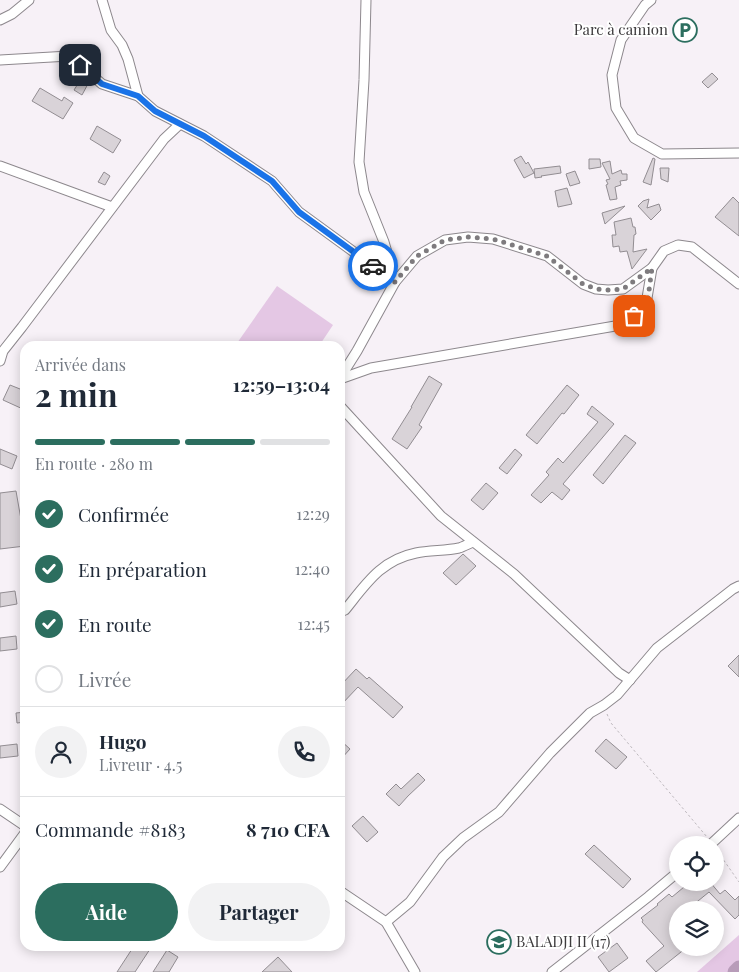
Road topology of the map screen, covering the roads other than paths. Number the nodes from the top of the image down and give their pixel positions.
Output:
1 (29, 0) edge
2 (102, 0) edge
3 (366, 0) edge
4 (651, 0) edge
5 (0, 20) edge
6 (0, 60) edge
7 (138, 96) junction
8 (180, 124) junction
9 (739, 153) edge
10 (0, 166) edge
11 (112, 207) junction
12 (652, 268) junction
13 (392, 280) junction
14 (739, 284) edge
15 (0, 361) edge
16 (345, 370) edge
17 (345, 376) edge
18 (345, 411) edge
19 (473, 542) junction
20 (739, 586) edge
21 (345, 610) edge
22 (630, 680) junction
23 (0, 808) edge
24 (739, 818) edge
25 (20, 822) edge
26 (721, 836) edge
27 (20, 840) edge
28 (0, 867) edge
29 (669, 880) edge
30 (345, 894) edge
31 (386, 922) junction
32 (415, 972) edge
33 (552, 972) edge

1 - 5 street
2 - 7 street
3 - 13 street
4 - 9 street
6 - 7 street
7 - 8 street
8 - 11 street
8 - 13 street
10 - 11 street
11 - 15 street
12 - 13 street
12 - 14 street
12 - 17 street
13 - 16 street
18 - 19 street
19 - 21 street
19 - 22 street
20 - 22 street
22 - 31 street
23 - 25 street
24 - 26 street
27 - 28 street
29 - 33 street
30 - 31 street
31 - 32 street

